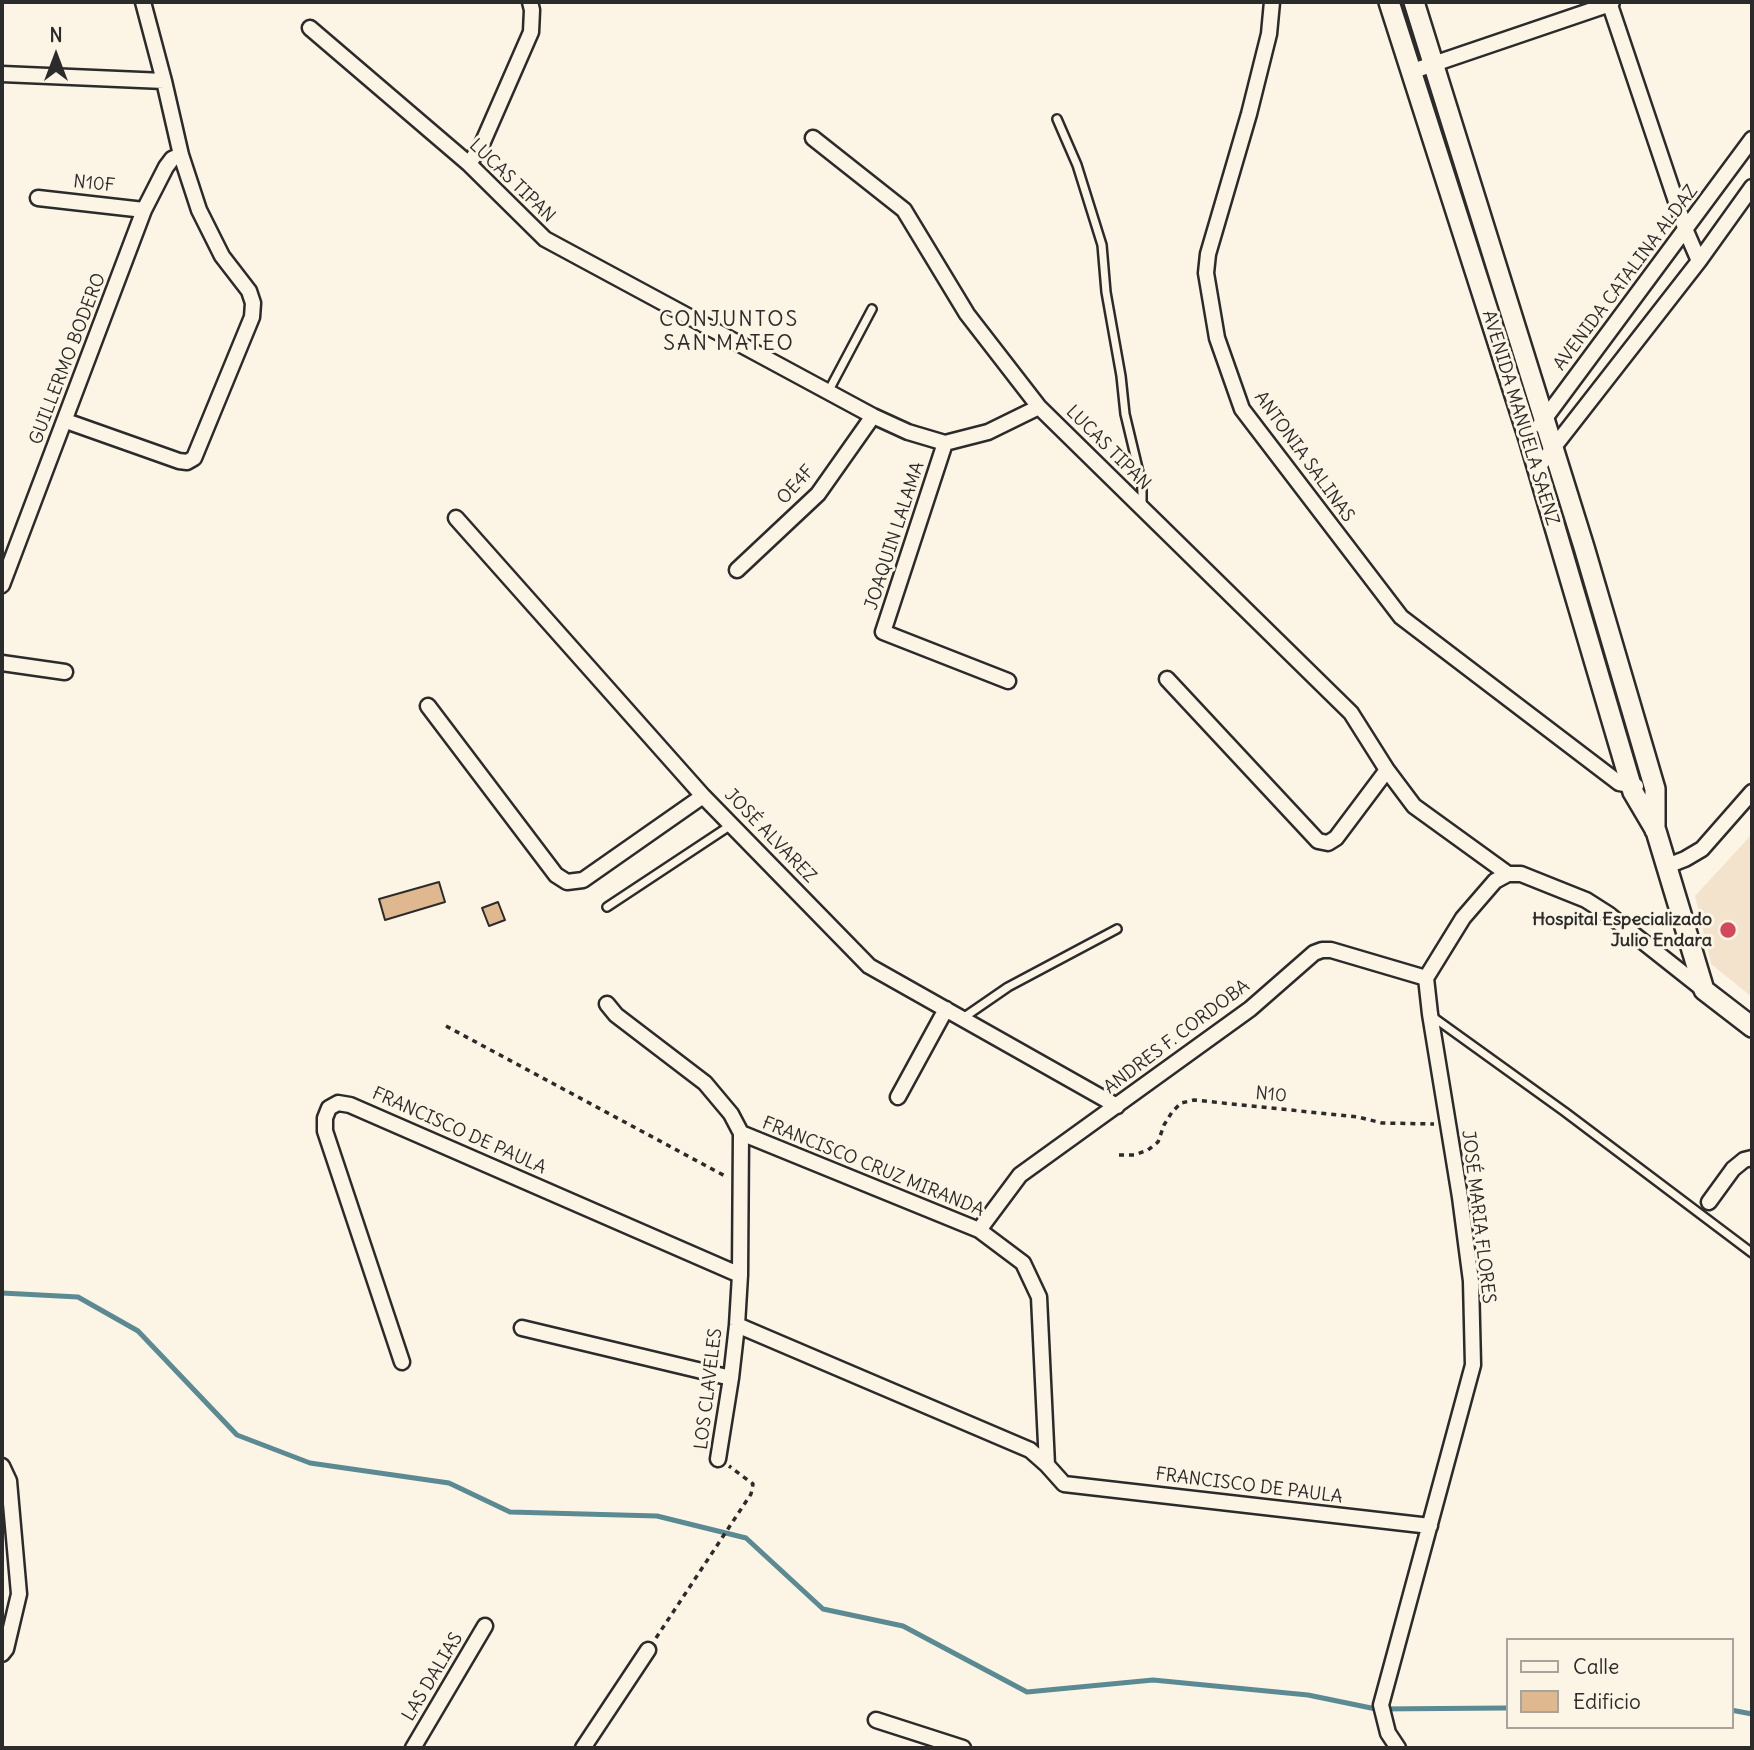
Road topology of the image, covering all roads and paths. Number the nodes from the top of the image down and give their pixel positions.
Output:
1 (143, 2) edge
2 (530, 2) edge
3 (1272, 2) edge
4 (1389, 2) edge
5 (1414, 2) edge
6 (1610, 3) edge
7 (310, 28) dead end
8 (1433, 64) junction
9 (1410, 72) junction
10 (2, 74) edge
11 (164, 80) junction
12 (1057, 119) dead end
13 (813, 138) dead end
14 (1752, 139) edge
15 (181, 155) junction
16 (469, 164) junction
17 (1752, 187) edge
18 (38, 198) dead end
19 (145, 210) junction
20 (1686, 231) junction
21 (1699, 261) junction
22 (872, 309) dead end
23 (828, 392) junction
24 (1039, 407) junction
25 (873, 416) junction
26 (1545, 419) junction
27 (66, 421) junction
28 (1529, 439) junction
29 (945, 443) junction
30 (1555, 447) junction
31 (1536, 470) junction
32 (1143, 509) junction
33 (456, 518) dead end
34 (737, 570) dead end
35 (2, 585) edge
36 (2, 663) edge
37 (65, 672) dead end
38 (1167, 679) dead end
39 (1008, 681) dead end
40 (428, 706) dead end
41 (1387, 769) junction
42 (1630, 785) junction
43 (1655, 789) junction
44 (1752, 792) edge
45 (703, 796) junction
46 (731, 824) junction
47 (1656, 831) junction
48 (1667, 866) junction
49 (1508, 874) junction
50 (607, 907) dead end
51 (1116, 929) dead end
52 (1426, 978) junction
53 (1704, 990) junction
54 (607, 1004) dead end
55 (946, 1009) junction
56 (1430, 1014) junction
57 (962, 1018) junction
58 (446, 1026) dead end
59 (1752, 1027) edge
60 (898, 1097) dead end
61 (1117, 1106) junction
62 (1447, 1122) junction
63 (741, 1133) junction
64 (1119, 1155) dead end
65 (1752, 1158) edge
66 (739, 1184) junction
67 (1709, 1202) dead end
68 (979, 1230) junction
69 (1752, 1253) edge
70 (740, 1275) junction
71 (737, 1325) junction
72 (522, 1328) dead end
73 (402, 1362) dead end
74 (731, 1378) junction
75 (718, 1459) joint
76 (1047, 1465) junction
77 (2, 1466) edge
78 (1430, 1526) junction
79 (485, 1626) dead end
80 (648, 1650) joint
81 (2, 1654) edge
82 (876, 1720) dead end
83 (413, 1748) edge
84 (583, 1748) edge
85 (963, 1748) edge
86 (1398, 1748) edge

1 - 11 street
2 - 16 street
3 - 42 street, ANTONIA SALINAS
4 - 9 street, AVENIDA MANUELA SAENZ
5 - 8 street, AVENIDA MANUELA SAENZ
6 - 8 street
6 - 20 street
7 - 16 street, LUCAS TIPAN
8 - 9 street
8 - 26 street, AVENIDA MANUELA SAENZ
9 - 28 street, AVENIDA MANUELA SAENZ
10 - 11 street
11 - 15 street
12 - 32 lane
13 - 24 street
14 - 20 street, AVENIDA CATALINA ALDAZ
15 - 19 street, GUILLERMO BODERO
15 - 27 street
16 - 23 street, LUCAS TIPAN
17 - 21 street
18 - 19 street, N10F
19 - 27 street, GUILLERMO BODERO
20 - 21 street
20 - 26 street, AVENIDA CATALINA ALDAZ
21 - 30 street
22 - 23 lane
23 - 25 street, LUCAS TIPAN
24 - 29 street, LUCAS TIPAN
24 - 32 street, LUCAS TIPAN
25 - 29 street, LUCAS TIPAN
25 - 34 street, OE4F
26 - 28 street, AVENIDA CATALINA ALDAZ
26 - 30 street, AVENIDA MANUELA SAENZ
27 - 35 street, GUILLERMO BODERO
28 - 31 street, AVENIDA MANUELA SAENZ
29 - 39 street, JOAQUIN LALAMA
30 - 31 street
30 - 43 street, AVENIDA MANUELA SAENZ
31 - 42 street, AVENIDA MANUELA SAENZ
32 - 41 street, LUCAS TIPAN
33 - 45 street, JOSÉ ALVAREZ
36 - 37 street
38 - 41 street
40 - 45 street
41 - 49 street, LUCAS TIPAN
42 - 43 street, ANTONIA SALINAS
42 - 47 street, AVENIDA MANUELA SAENZ
43 - 47 street, AVENIDA MANUELA SAENZ
44 - 48 street
45 - 46 street, JOSÉ ALVAREZ
46 - 50 lane
46 - 55 street, JOSÉ ALVAREZ
47 - 48 street, AVENIDA MANUELA SAENZ
48 - 53 street, AVENIDA MANUELA SAENZ
49 - 52 street
49 - 53 street, LUCAS TIPAN
51 - 57 lane
52 - 56 street, JOSÉ MARIA FLORES
52 - 61 street, ANDRES F. CORDOBA
53 - 59 street
54 - 63 street, FRANCISCO CRUZ MIRANDA
55 - 57 street, JOSÉ ALVAREZ
55 - 60 street
56 - 62 street, JOSÉ MARIA FLORES
56 - 69 lane
57 - 61 street, JOSÉ ALVAREZ
58 - 66 path
61 - 68 street, ANDRES F. CORDOBA
62 - 64 path, N10
62 - 78 street, JOSÉ MARIA FLORES
63 - 66 street, LOS CLAVELES
63 - 68 street, FRANCISCO CRUZ MIRANDA
65 - 67 street
66 - 70 street, LOS CLAVELES
68 - 76 street, FRANCISCO CRUZ MIRANDA
70 - 71 street, LOS CLAVELES
70 - 73 street, FRANCISCO DE PAULA
71 - 74 street, LOS CLAVELES
71 - 76 street
72 - 74 street
74 - 75 street, LOS CLAVELES
75 - 80 path, LOS CLAVELES
76 - 78 street, FRANCISCO DE PAULA
77 - 81 street
78 - 86 street, JOSÉ MARIA FLORES
79 - 83 street, LAS DALIAS
80 - 84 street
82 - 85 street

